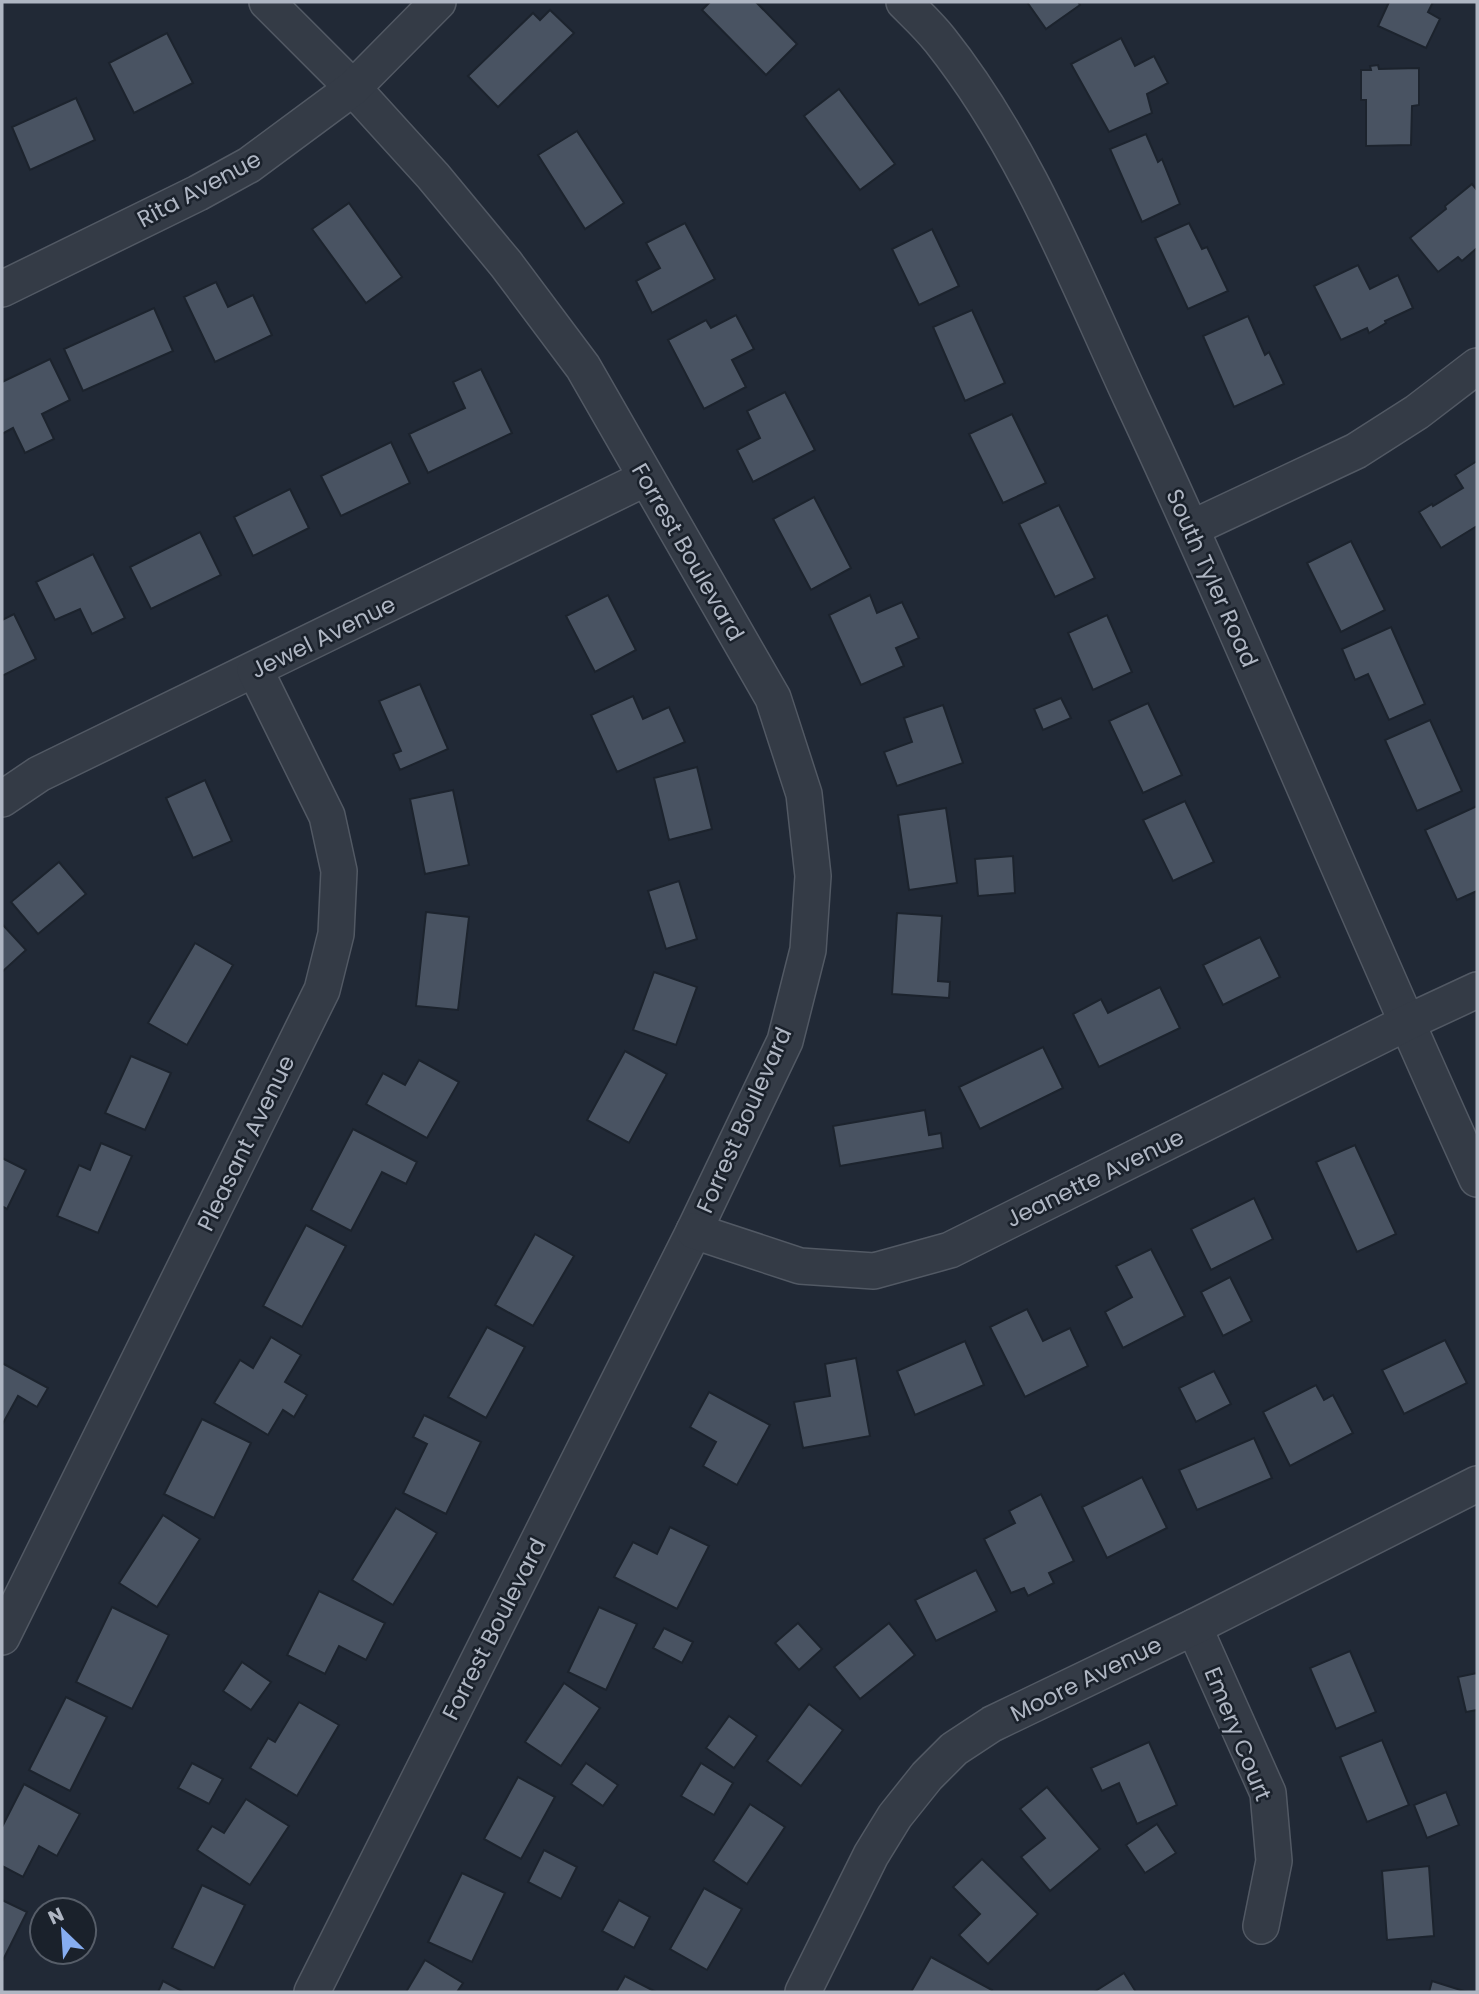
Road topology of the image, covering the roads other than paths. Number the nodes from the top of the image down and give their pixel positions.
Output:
1 (267, 2) edge
2 (438, 2) edge
3 (904, 2) edge
4 (353, 88) junction
5 (2, 289) edge
6 (1477, 366) edge
7 (646, 478) junction
8 (1192, 528) junction
9 (255, 670) junction
10 (2, 799) edge
11 (1477, 990) edge
12 (1406, 1023) junction
13 (1477, 1179) edge
14 (694, 1231) junction
15 (1477, 1484) edge
16 (11, 1596) edge
17 (1194, 1627) junction
18 (2, 1637) edge
19 (1262, 1926) dead end
20 (312, 1992) edge
21 (803, 1992) edge

1 - 4 street, Forrest Boulevard
2 - 4 street, Rita Avenue
3 - 8 street, South Tyler Road
4 - 5 street, Rita Avenue
4 - 7 street, Forrest Boulevard
6 - 8 street
7 - 9 street, Jewel Avenue
7 - 14 street, Forrest Boulevard
8 - 12 street, South Tyler Road
9 - 10 street, Jewel Avenue
9 - 16 street, Pleasant Avenue
11 - 12 street, Jeanette Avenue
12 - 13 street, South Tyler Road
12 - 14 street, Jeanette Avenue
14 - 20 street, Forrest Boulevard
15 - 17 street, Moore Avenue
16 - 18 street, Pleasant Avenue
17 - 19 street, Emery Court
17 - 21 street, Moore Avenue

